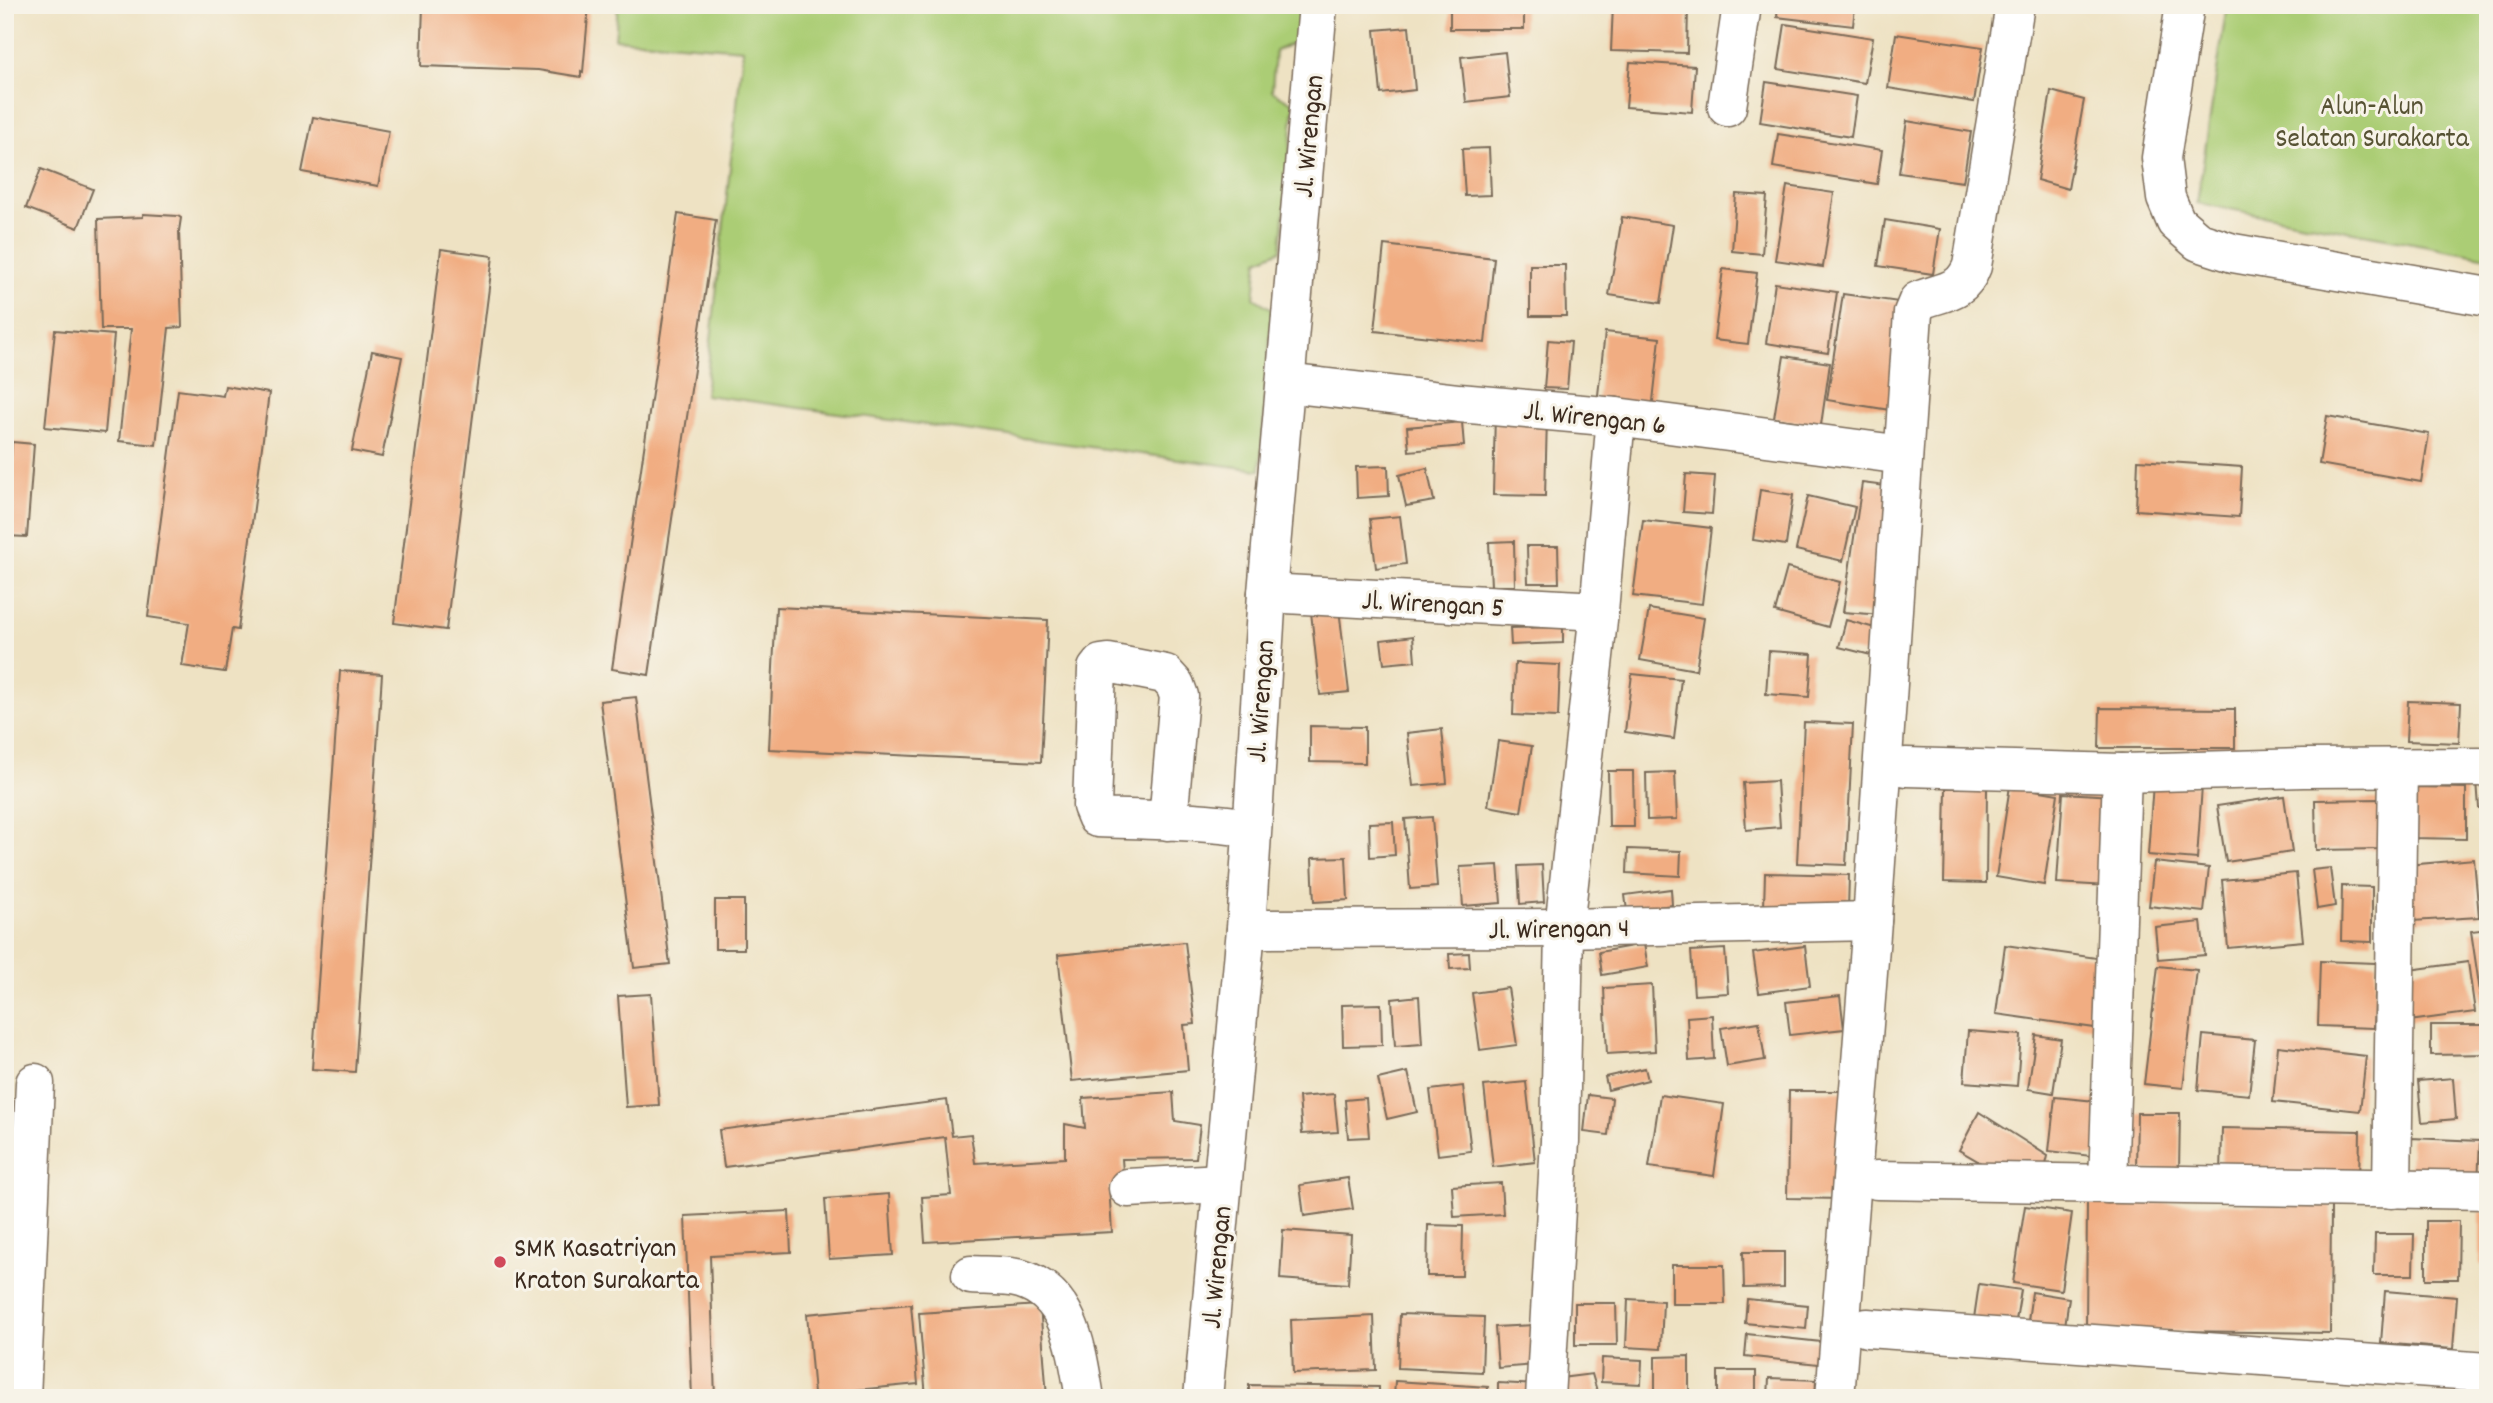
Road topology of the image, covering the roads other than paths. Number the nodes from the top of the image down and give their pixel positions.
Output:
1 (1318, 5) edge
2 (1742, 5) edge
3 (2015, 5) edge
4 (2185, 5) edge
5 (1727, 107) dead end
6 (2488, 297) edge
7 (1933, 377) dead end
8 (1286, 383) junction
9 (1616, 417) junction
10 (1903, 455) junction
11 (1267, 593) junction
12 (1599, 611) junction
13 (2488, 766) edge
14 (1906, 767) junction
15 (2398, 768) junction
16 (2122, 773) junction
17 (1168, 821) dead end
18 (1251, 828) junction
19 (1872, 921) junction
20 (1564, 928) junction
21 (1246, 929) junction
22 (35, 1083) dead end
23 (1877, 1180) junction
24 (1222, 1183) junction
25 (2108, 1184) junction
26 (1128, 1188) dead end
27 (2392, 1189) junction
28 (2488, 1190) edge
29 (971, 1275) dead end
30 (1867, 1328) junction
31 (2488, 1372) edge
32 (21, 1398) edge
33 (1085, 1398) edge
34 (1203, 1398) edge
35 (1545, 1398) edge
36 (1835, 1398) edge
37 (1861, 1398) edge

1 - 8 street, Jl. Wirengan
2 - 5 street
3 - 10 street
4 - 6 street
7 - 14 street
8 - 9 street, Jl. Wirengan 6
8 - 11 street, Jl. Wirengan
9 - 10 street, Jl. Wirengan 6
9 - 12 street
10 - 19 street
11 - 12 street, Jl. Wirengan 5
11 - 18 street, Jl. Wirengan
12 - 20 street
13 - 15 street
14 - 16 street
14 - 23 street
15 - 16 street
15 - 27 street
16 - 25 street
17 - 18 street
18 - 21 street, Jl. Wirengan
19 - 20 street, Jl. Wirengan 4
19 - 36 street
20 - 21 street, Jl. Wirengan 4
20 - 35 street
21 - 24 street, Jl. Wirengan
22 - 32 street
23 - 25 street
23 - 30 street
24 - 26 street
24 - 34 street, Jl. Wirengan
25 - 27 street
27 - 28 street
29 - 33 street
30 - 31 street
30 - 37 street

